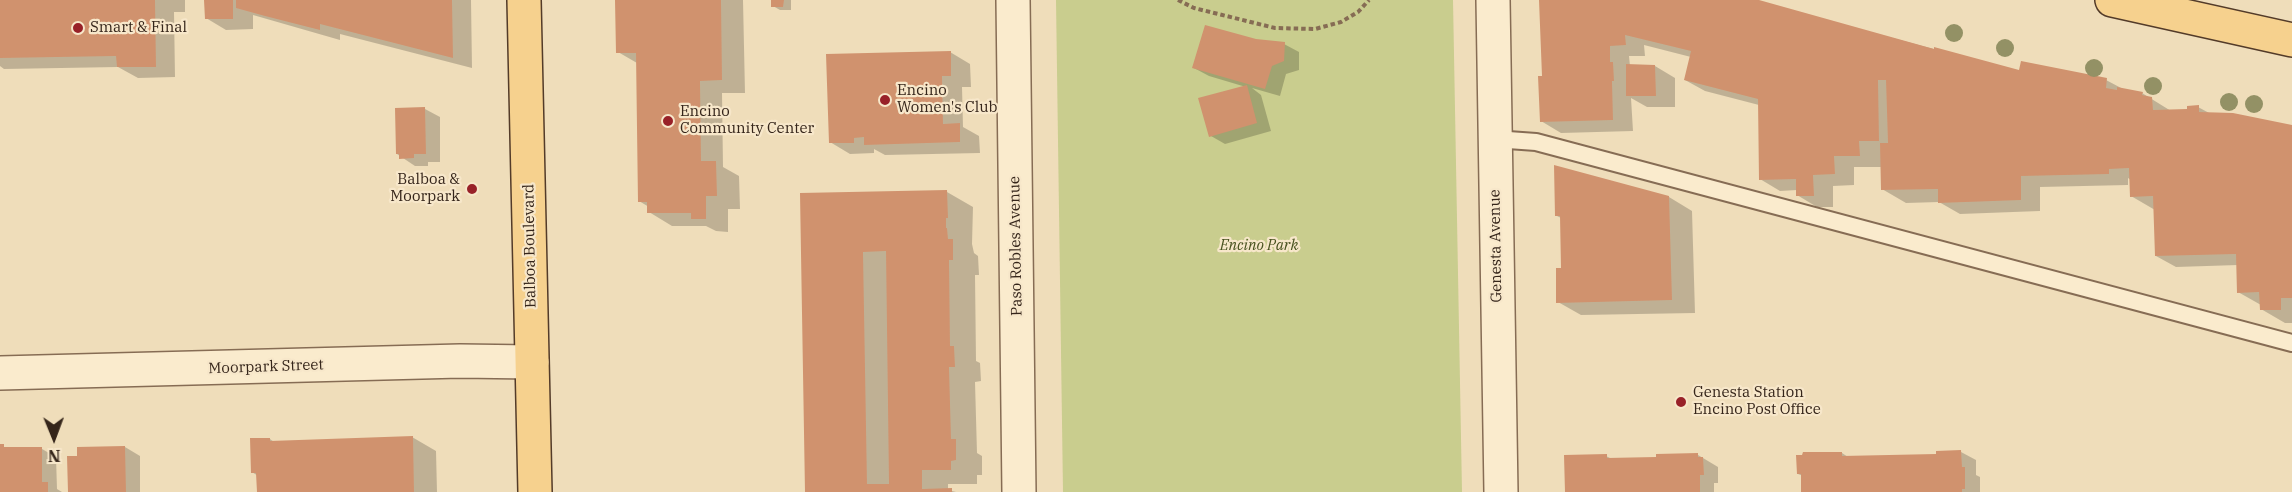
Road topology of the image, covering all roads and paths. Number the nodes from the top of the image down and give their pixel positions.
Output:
1 (524, 0) edge
2 (1013, 0) edge
3 (1178, 0) edge
4 (1370, 0) edge
5 (1493, 0) edge
6 (2112, 0) edge
7 (2292, 40) edge
8 (1494, 140) junction
9 (2292, 343) edge
10 (532, 362) junction
11 (0, 373) edge
12 (535, 492) edge
13 (1019, 492) edge
14 (1501, 492) edge

1 - 10 main road, Balboa Boulevard
2 - 13 street, Paso Robles Avenue
3 - 4 path
5 - 8 street, Genesta Avenue
6 - 7 main road
8 - 9 lane
8 - 14 street, Genesta Avenue
10 - 11 street, Moorpark Street
10 - 12 main road, Balboa Boulevard

